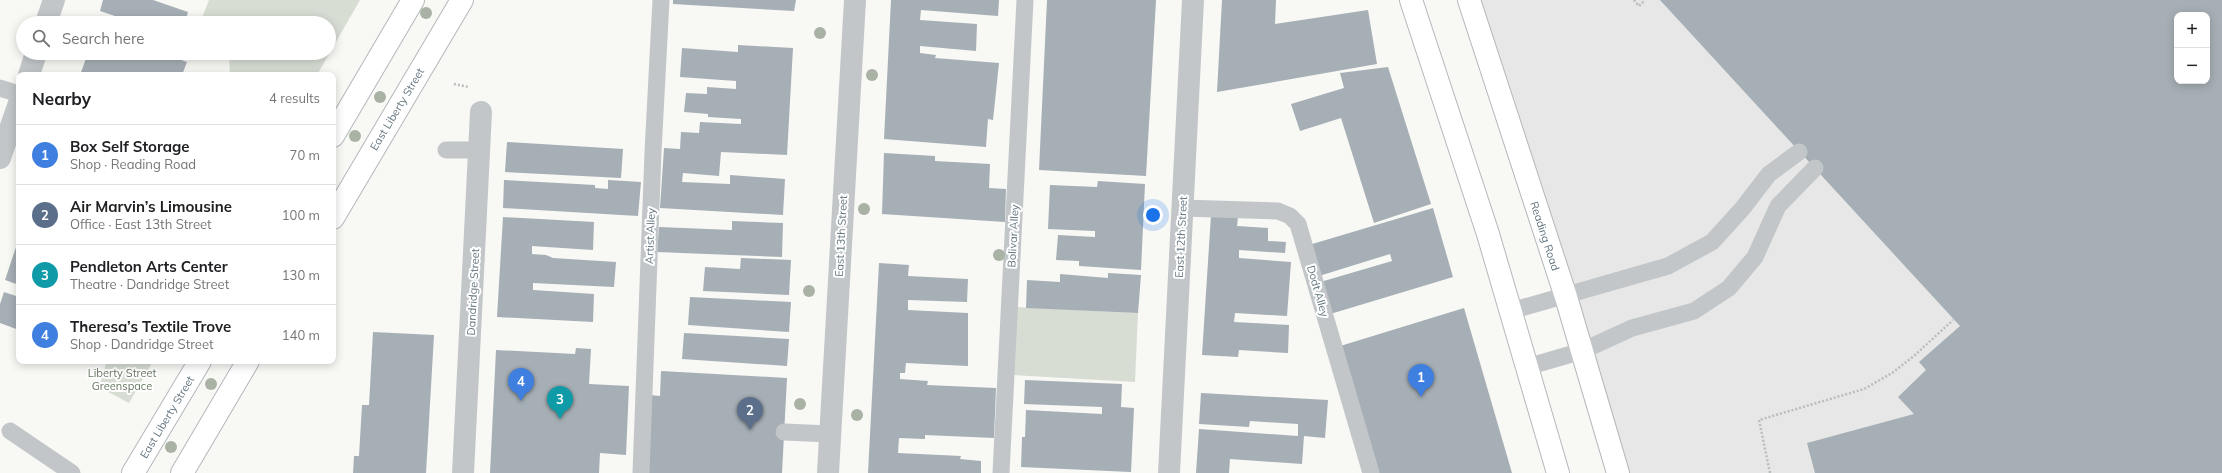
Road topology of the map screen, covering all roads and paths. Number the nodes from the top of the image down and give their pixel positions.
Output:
1 (54, 0) edge
2 (413, 0) edge
3 (462, 0) edge
4 (661, 0) edge
5 (855, 0) edge
6 (1024, 0) edge
7 (1193, 0) edge
8 (1412, 0) edge
9 (1468, 0) edge
10 (1634, 0) edge
11 (1645, 0) edge
12 (48, 16) edge
13 (34, 60) edge
14 (30, 72) edge
15 (0, 88) edge
16 (16, 93) edge
17 (16, 112) edge
18 (481, 112) dead end
19 (336, 131) edge
20 (446, 150) dead end
21 (479, 150) junction
22 (1799, 152) dead end
23 (0, 158) edge
24 (1815, 168) dead end
25 (1182, 208) junction
26 (336, 213) edge
27 (1566, 297) junction
28 (1510, 311) junction
29 (1953, 320) dead end
30 (1582, 351) junction
31 (198, 364) edge
32 (246, 364) edge
33 (1526, 367) junction
34 (10, 431) dead end
35 (784, 432) dead end
36 (830, 434) junction
37 (72, 473) edge
38 (134, 473) edge
39 (182, 473) edge
40 (463, 473) edge
41 (641, 473) edge
42 (828, 473) edge
43 (1001, 473) edge
44 (1169, 473) edge
45 (1372, 473) edge
46 (1558, 473) edge
47 (1618, 473) edge
48 (1770, 473) edge

1 - 12 street
2 - 19 main road
3 - 26 main road, East Liberty Street
4 - 41 lane, Artist Alley
5 - 36 street, East 13th Street
6 - 43 lane, Bolivar Alley
7 - 25 street, East 12th Street
8 - 28 main road
9 - 27 main road, Reading Road
10 - 11 path
13 - 14 street
15 - 16 lane
17 - 23 street
18 - 21 street, Dandridge Street
20 - 21 lane
21 - 40 street, Dandridge Street
22 - 27 lane
24 - 30 lane
25 - 44 street, East 12th Street
25 - 45 lane, Dodt Alley
27 - 28 lane
27 - 30 main road, Reading Road
28 - 33 main road
29 - 48 path
30 - 33 lane
30 - 47 main road, Reading Road
31 - 38 main road, East Liberty Street
32 - 39 main road
33 - 46 main road
34 - 37 lane
35 - 36 lane
36 - 42 street, East 13th Street

